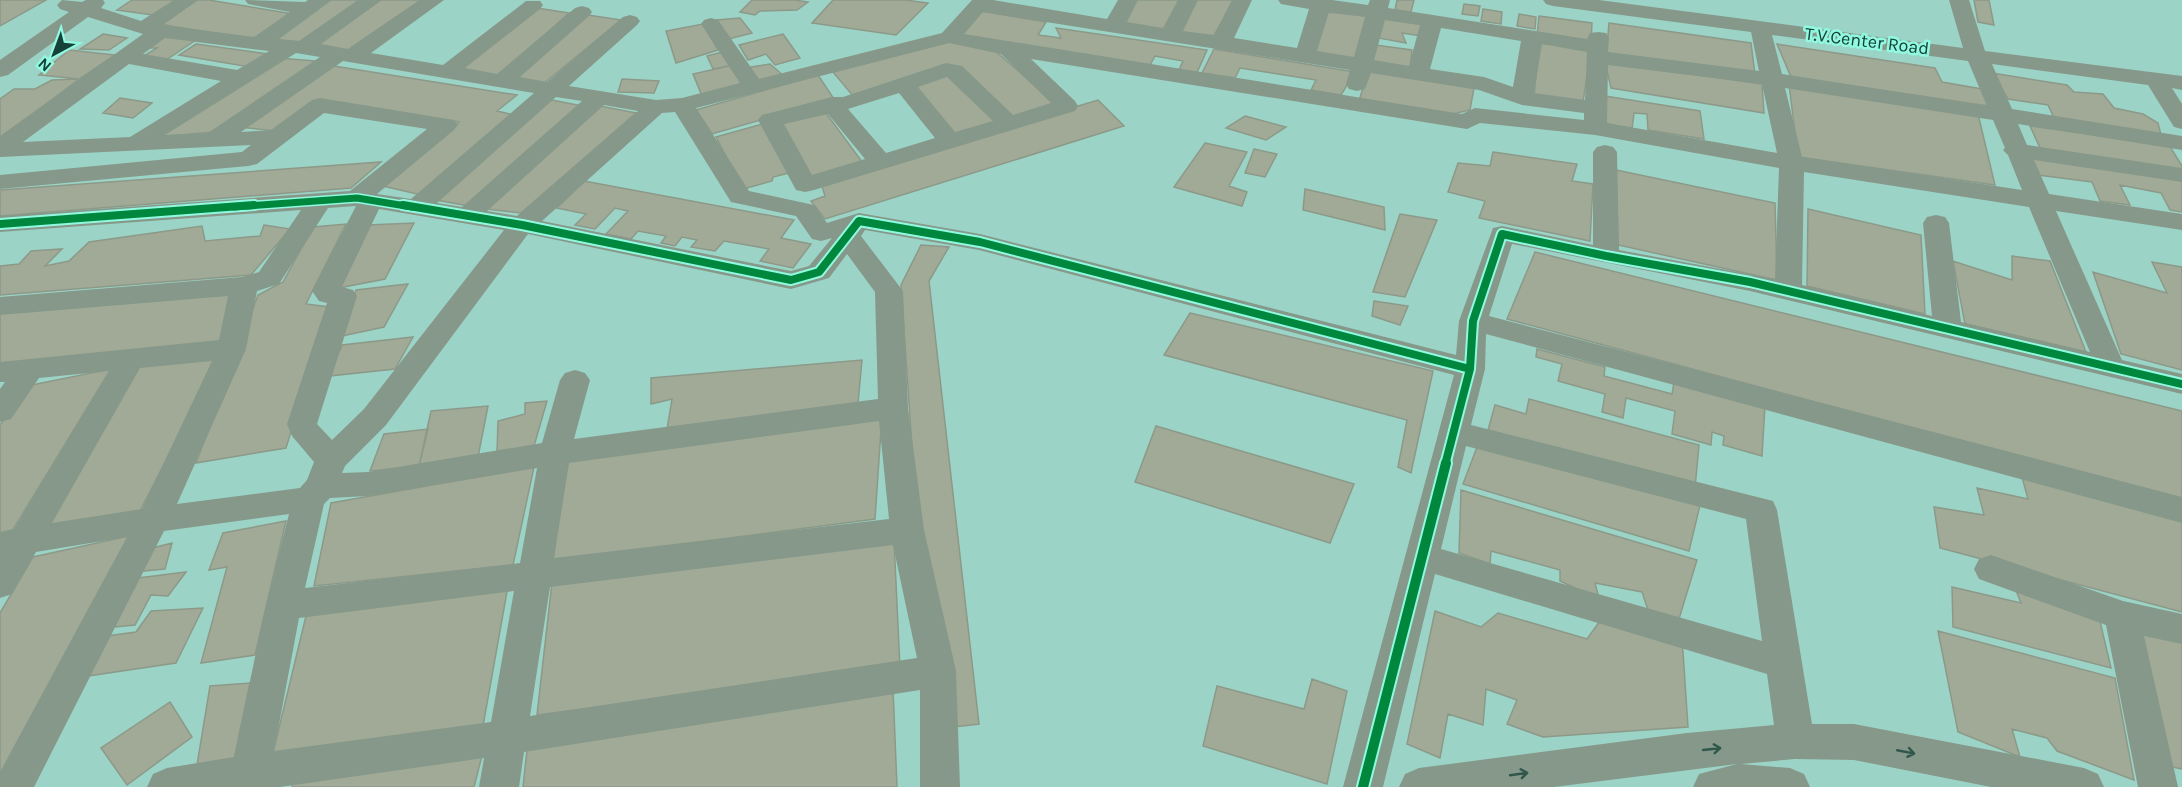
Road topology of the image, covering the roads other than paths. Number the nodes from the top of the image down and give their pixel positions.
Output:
1 (188, 0) edge
2 (255, 0) edge
3 (372, 0) edge
4 (434, 0) edge
5 (1128, 0) edge
6 (1188, 0) edge
7 (1242, 0) edge
8 (1288, 0) edge
9 (1553, 0) edge
10 (1644, 0) edge
11 (1959, 0) edge
12 (981, 3) edge
13 (82, 4) edge
14 (315, 4) edge
15 (533, 5) dead end
16 (1322, 5) junction
17 (1378, 6) edge
18 (1601, 6) junction
19 (582, 12) dead end
20 (1432, 20) junction
21 (630, 21) dead end
22 (711, 24) dead end
23 (1114, 26) junction
24 (1760, 27) junction
25 (152, 29) junction
26 (1170, 35) junction
27 (950, 37) junction
28 (1532, 38) junction
29 (1221, 43) junction
30 (257, 44) junction
31 (297, 47) junction
32 (0, 49) edge
33 (1008, 49) junction
34 (1974, 49) junction
35 (1597, 52) junction
36 (346, 55) junction
37 (1305, 56) junction
38 (123, 57) junction
39 (1363, 65) junction
40 (825, 69) junction
41 (2182, 69) edge
42 (0, 70) edge
43 (447, 72) junction
44 (1418, 74) junction
45 (243, 78) junction
46 (1773, 79) junction
47 (2155, 79) junction
48 (501, 82) junction
49 (2182, 83) edge
50 (904, 84) junction
51 (754, 88) junction
52 (550, 90) junction
53 (599, 98) junction
54 (1522, 98) junction
55 (840, 103) junction
56 (1350, 104) junction
57 (682, 105) junction
58 (656, 106) junction
59 (2002, 113) junction
60 (1595, 118) junction
61 (2182, 122) edge
62 (1008, 123) junction
63 (279, 137) junction
64 (215, 139) junction
65 (949, 140) junction
66 (2182, 143) edge
67 (134, 144) junction
68 (0, 148) edge
69 (2015, 150) junction
70 (1605, 152) dead end
71 (880, 161) junction
72 (1791, 164) junction
73 (2182, 175) edge
74 (0, 182) edge
75 (364, 199) junction
76 (2039, 201) junction
77 (319, 202) junction
78 (415, 209) junction
79 (466, 217) junction
80 (2182, 222) edge
81 (1936, 223) dead end
82 (0, 224) edge
83 (522, 225) junction
84 (853, 228) junction
85 (1606, 256) junction
86 (244, 286) junction
87 (1788, 291) junction
88 (0, 306) edge
89 (1473, 321) junction
90 (1948, 329) junction
91 (232, 349) junction
92 (131, 358) junction
93 (2111, 367) junction
94 (30, 369) junction
95 (1470, 369) junction
96 (0, 372) edge
97 (575, 380) dead end
98 (2182, 384) edge
99 (893, 408) junction
100 (0, 411) edge
101 (1454, 432) junction
102 (555, 453) junction
103 (320, 482) junction
104 (2182, 510) edge
105 (153, 520) junction
106 (907, 530) junction
107 (12, 544) edge
108 (1422, 557) junction
109 (1991, 569) dead end
110 (533, 576) junction
111 (0, 584) edge
112 (284, 605) junction
113 (2122, 616) junction
114 (2182, 629) edge
115 (1784, 663) junction
116 (938, 671) junction
117 (506, 737) junction
118 (1795, 741) junction
119 (248, 780) edge
120 (1721, 786) edge
121 (13, 787) edge
122 (168, 787) edge
123 (499, 787) edge
124 (940, 787) edge
125 (1363, 787) edge
126 (1419, 787) edge
127 (1790, 787) edge
128 (2084, 787) edge
129 (2158, 787) edge

1 - 25 street
2 - 14 street
3 - 31 street
4 - 36 street
5 - 23 street
6 - 26 street
7 - 29 street
8 - 16 street
9 - 18 street, T.V.Center Road
10 - 34 street, T.V.Center Road
11 - 34 street
12 - 23 street
12 - 27 street
13 - 25 street
13 - 32 street
13 - 42 street
14 - 30 street
15 - 43 street
16 - 17 street
16 - 37 street
17 - 20 street
17 - 39 street
18 - 24 street, T.V.Center Road
18 - 35 street
19 - 48 street
20 - 28 street
20 - 44 street
21 - 52 street
22 - 51 street
23 - 26 street
24 - 34 street, T.V.Center Road
24 - 46 street
25 - 30 street
25 - 38 street
26 - 29 street
27 - 33 street
27 - 40 street
28 - 35 street
28 - 54 street
29 - 37 street
30 - 31 street
31 - 36 street
31 - 45 street
33 - 56 street
33 - 62 street
34 - 41 street, T.V.Center Road
34 - 47 street, T.V.Center Road
34 - 59 street
35 - 46 street
35 - 60 street
36 - 43 street
36 - 64 street
37 - 39 street
38 - 45 street
38 - 68 street
39 - 44 street
39 - 56 street
40 - 51 street
40 - 55 street
43 - 48 street
44 - 54 street
45 - 67 street
46 - 59 street
46 - 72 street
47 - 49 street, T.V.Center Road
47 - 61 street
48 - 52 street
50 - 55 street
50 - 62 street
50 - 65 street
51 - 57 street
52 - 53 street
52 - 78 street
53 - 58 street
53 - 79 street
54 - 60 street
55 - 71 street
55 - 71 street
56 - 60 street
57 - 58 street
57 - 84 street
58 - 83 street
59 - 66 street
59 - 69 street
60 - 72 street
62 - 65 street
63 - 64 street
63 - 74 street
63 - 75 street
64 - 67 street
65 - 71 street
67 - 68 street
69 - 73 street
69 - 76 street
70 - 85 street
72 - 76 street
72 - 87 street
75 - 77 street
75 - 78 street
75 - 103 street
76 - 80 street
76 - 93 street
77 - 82 street
77 - 86 street
78 - 79 street
79 - 83 street
81 - 90 street
83 - 84 street
83 - 103 street
84 - 95 street
84 - 99 street
85 - 87 street
85 - 89 street
86 - 88 street
86 - 91 street
87 - 90 street
89 - 95 street
89 - 104 street
90 - 93 street
91 - 92 street
91 - 105 street
92 - 94 street
92 - 107 street
93 - 98 street
94 - 96 street
94 - 100 street
95 - 101 street
97 - 102 street
99 - 102 street
99 - 106 street
101 - 108 street
101 - 115 street
102 - 103 street
102 - 110 street
103 - 105 street
103 - 112 street
105 - 107 street
105 - 121 street
106 - 110 street
106 - 116 street
107 - 111 street
108 - 115 street
108 - 125 street
109 - 113 street
110 - 112 street
110 - 117 street
112 - 119 street
113 - 114 street
113 - 129 street
115 - 118 street
116 - 117 street
116 - 124 street
117 - 119 street
117 - 123 street
126 -> 118 street
118 -> 128 street
119 - 122 street
120 - 127 street

